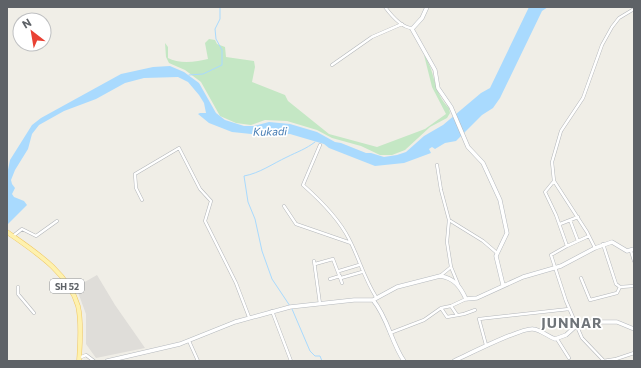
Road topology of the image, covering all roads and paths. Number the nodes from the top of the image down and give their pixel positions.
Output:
1 (385, 7) edge
2 (427, 7) edge
3 (634, 10) edge
4 (402, 24) junction
5 (412, 28) junction
6 (332, 66) dead end
7 (320, 145) dead end
8 (438, 165) dead end
9 (554, 181) junction
10 (142, 200) dead end
11 (284, 206) dead end
12 (578, 217) junction
13 (449, 220) junction
14 (570, 220) junction
15 (57, 221) dead end
16 (560, 224) junction
17 (10, 234) edge
18 (589, 236) junction
19 (578, 241) junction
20 (351, 243) junction
21 (603, 244) junction
22 (567, 246) junction
23 (595, 248) junction
24 (632, 250) edge
25 (497, 253) junction
26 (634, 261) edge
27 (359, 265) junction
28 (451, 266) junction
29 (555, 268) junction
30 (339, 271) junction
31 (362, 272) junction
32 (440, 276) junction
33 (341, 277) junction
34 (581, 278) dead end
35 (330, 279) dead end
36 (342, 283) dead end
37 (503, 285) junction
38 (460, 286) junction
39 (634, 286) edge
40 (18, 287) dead end
41 (620, 287) junction
42 (375, 298) junction
43 (466, 299) junction
44 (320, 304) junction
45 (451, 306) junction
46 (441, 308) junction
47 (569, 309) junction
48 (475, 310) dead end
49 (272, 311) junction
50 (34, 313) dead end
51 (457, 315) junction
52 (249, 317) junction
53 (576, 326) junction
54 (634, 329) edge
55 (390, 334) junction
56 (557, 339) junction
57 (189, 341) junction
58 (486, 345) junction
59 (634, 353) edge
60 (569, 358) dead end
61 (80, 360) edge
62 (94, 361) edge
63 (107, 361) edge
64 (198, 361) edge
65 (291, 361) edge
66 (404, 361) edge
67 (454, 361) edge
68 (604, 361) edge

1 - 4 street
2 - 5 street
3 - 9 street
4 - 5 street
4 - 6 street
5 - 25 street
7 - 20 street
8 - 13 street
9 - 12 street
9 - 16 street
10 - 52 street
11 - 20 street
12 - 14 street
12 - 18 street
13 - 25 street
13 - 28 street
14 - 16 street
14 - 19 street
15 - 17 street
16 - 22 street
17 - 61 main road, SH 52
18 - 19 street
18 - 23 street
19 - 22 street
20 - 27 street
21 - 23 street
21 - 24 street
21 - 41 street
22 - 29 street
23 - 29 street
24 - 26 street
25 - 37 street
27 - 30 street
27 - 31 street
28 - 32 street
28 - 38 street
29 - 37 street
29 - 47 street
30 - 33 street
30 - 44 street
31 - 33 street
31 - 42 street
32 - 38 street
32 - 42 street
33 - 35 street
33 - 36 street
34 - 41 street
37 - 43 street
38 - 43 street
39 - 41 street
40 - 50 street
42 - 44 street
42 - 55 street
43 - 45 street
44 - 49 street
45 - 46 street
45 - 51 street
46 - 51 street
46 - 55 street
47 - 53 street
47 - 58 street
48 - 51 street
49 - 52 street
49 - 65 street
52 - 57 street
53 - 54 street
53 - 56 street
53 - 68 street
55 - 66 street
56 - 58 street
56 - 60 street
57 - 63 street
57 - 64 street
58 - 67 street
59 - 68 street
61 - 62 street

